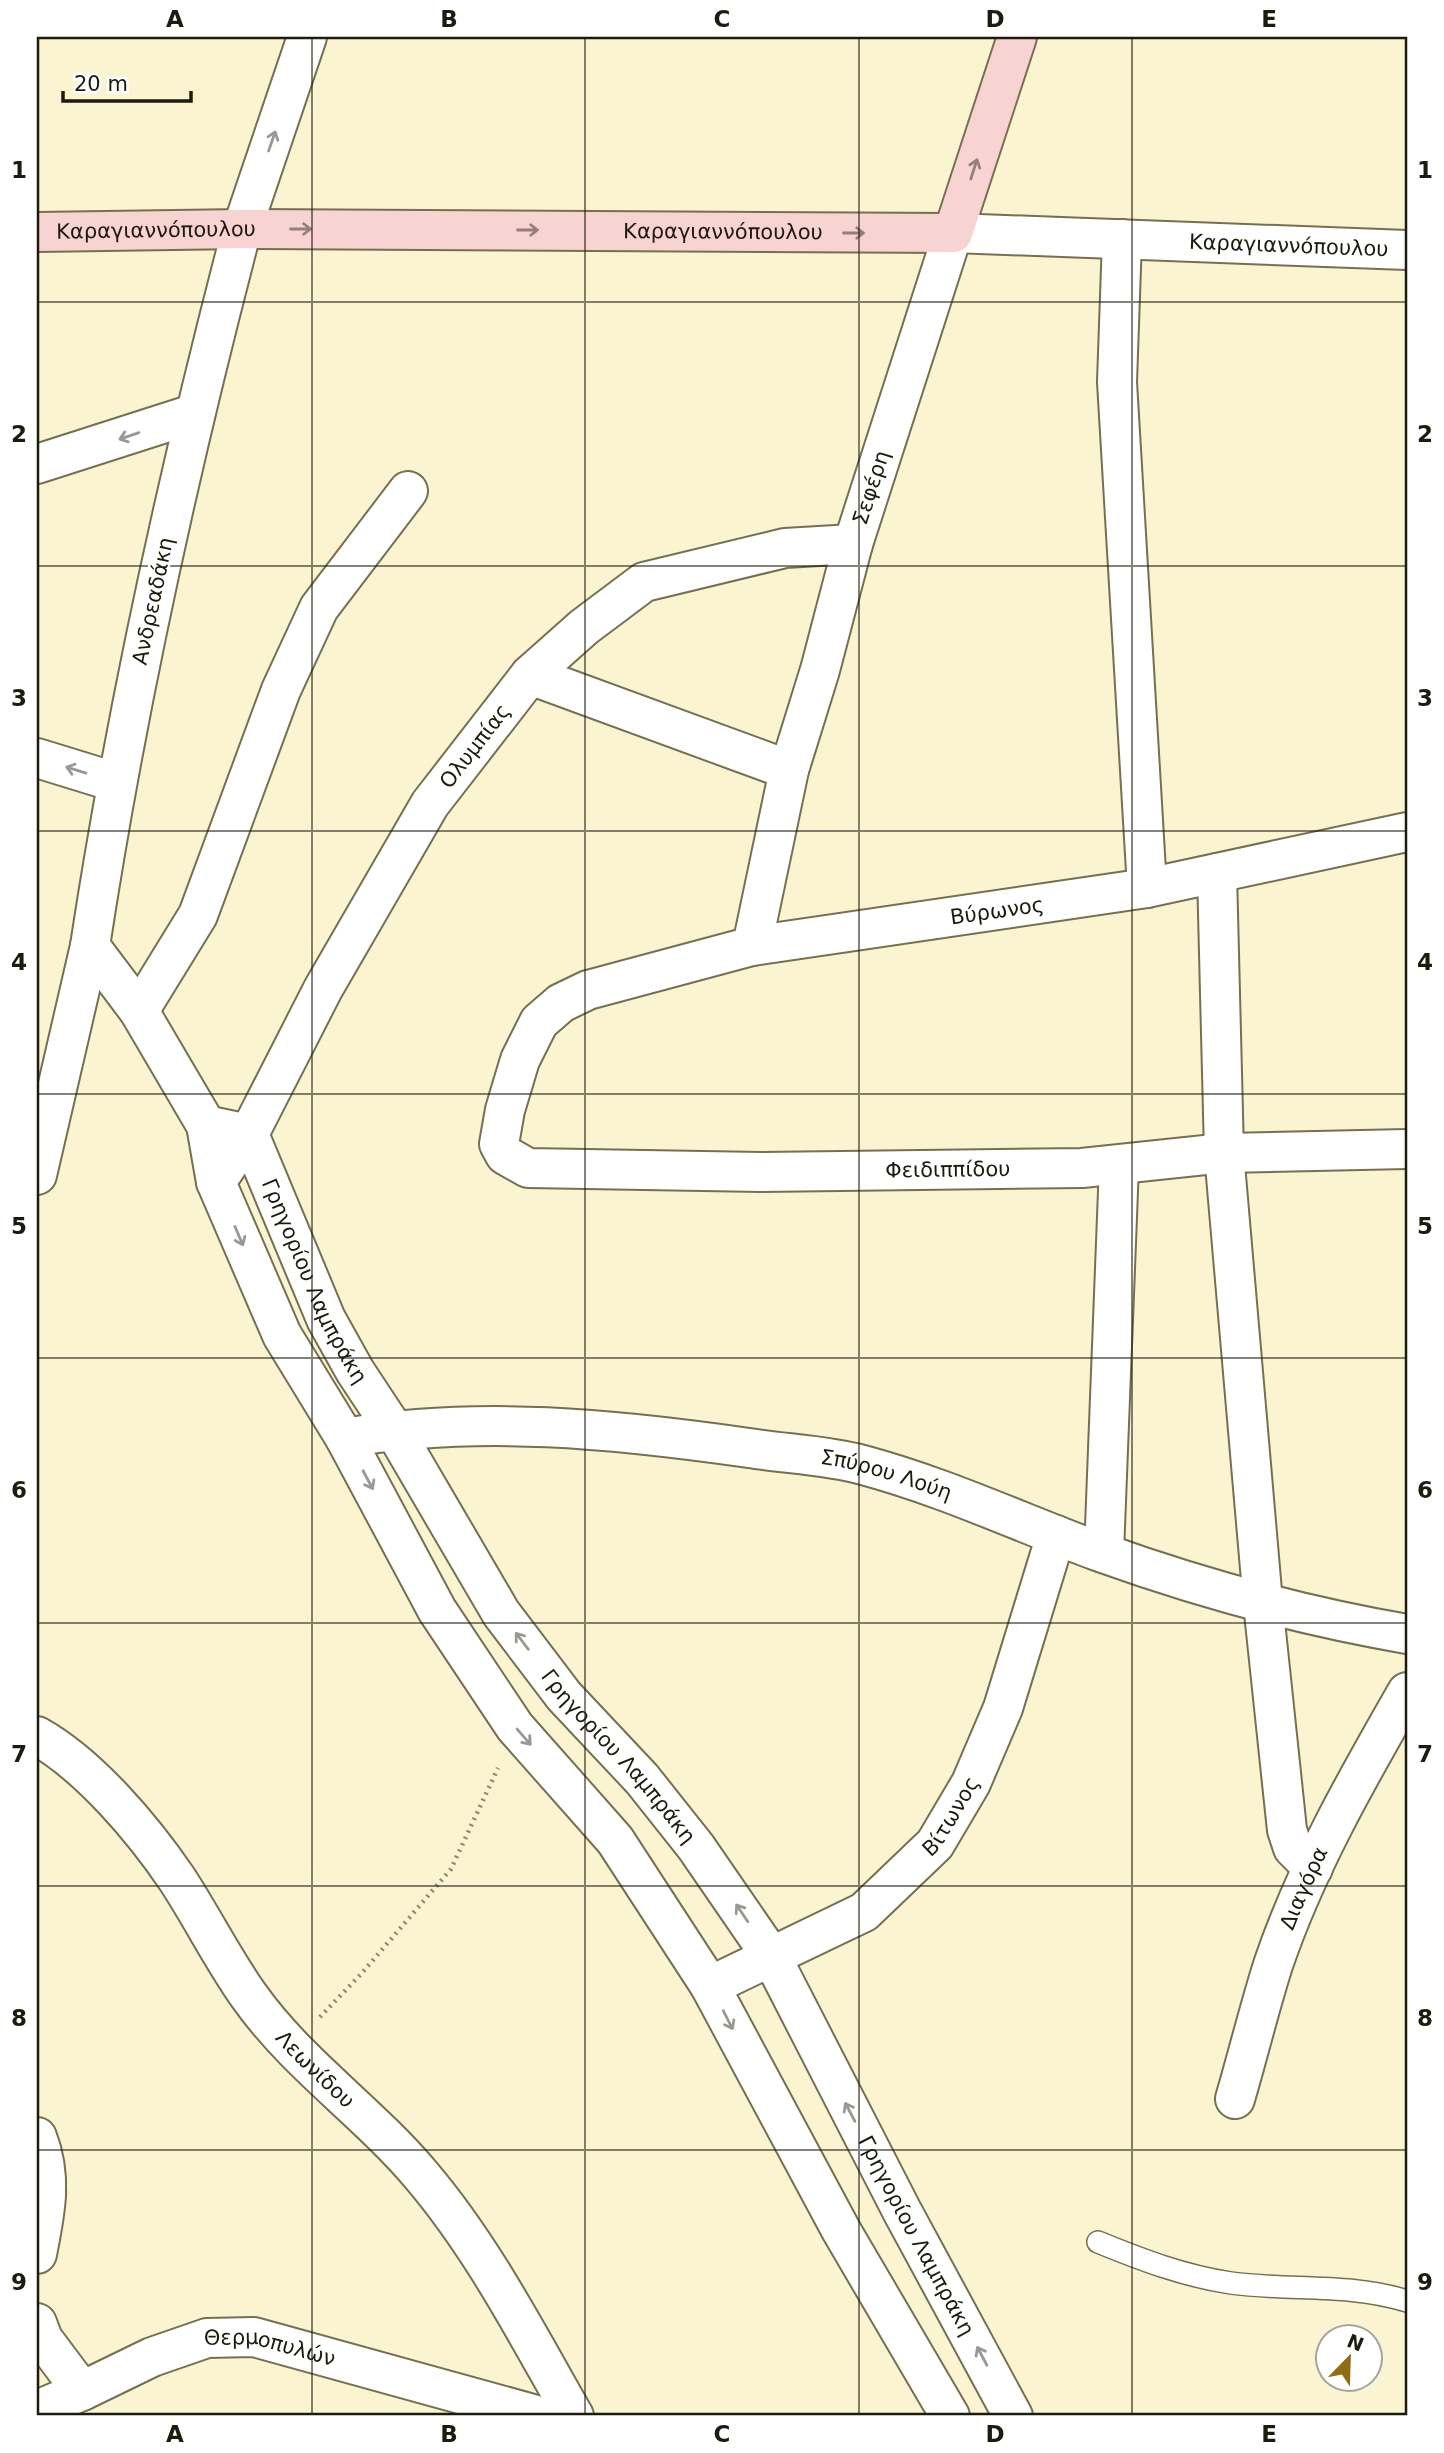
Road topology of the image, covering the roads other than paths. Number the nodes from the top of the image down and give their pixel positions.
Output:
1 (307, 37) edge
2 (1017, 37) edge
3 (242, 229) junction
4 (37, 232) edge
5 (953, 233) junction
6 (1122, 239) junction
7 (1407, 250) edge
8 (193, 414) junction
9 (37, 464) edge
10 (408, 491) dead end
11 (853, 544) junction
12 (530, 675) junction
13 (37, 758) edge
14 (789, 770) junction
15 (115, 782) junction
16 (1407, 832) edge
17 (1217, 873) junction
18 (1147, 888) junction
19 (90, 946) junction
20 (752, 946) junction
21 (139, 1012) junction
22 (51, 1049) edge
23 (206, 1125) junction
24 (249, 1134) junction
25 (499, 1144) joint
26 (1407, 1149) edge
27 (1224, 1153) junction
28 (1119, 1166) junction
29 (37, 1175) edge
30 (216, 1182) junction
31 (394, 1430) junction
32 (345, 1438) junction
33 (1055, 1535) junction
34 (1104, 1553) junction
35 (1263, 1603) junction
36 (1407, 1634) edge
37 (1407, 1692) edge
38 (37, 1736) edge
39 (1313, 1868) junction
40 (771, 1956) junction
41 (710, 1986) junction
42 (1235, 2099) dead end
43 (37, 2137) edge
44 (1098, 2242) dead end
45 (37, 2254) edge
46 (1407, 2301) edge
47 (37, 2323) edge
48 (82, 2391) junction
49 (37, 2410) edge
50 (540, 2416) edge
51 (574, 2416) edge
52 (950, 2416) edge
53 (1013, 2416) edge

3 -> 1 street, Ανδρεαδάκη
5 -> 2 main road, Σεφέρη
3 - 4 main road, Καραγιαννόπουλου
3 -> 5 main road, Καραγιαννόπουλου
3 - 8 street, Ανδρεαδάκη
5 - 6 street, Καραγιαννόπουλου
5 - 11 street, Σεφέρη
6 - 7 street, Καραγιαννόπουλου
6 - 18 street
8 -> 9 street
8 - 15 street, Ανδρεαδάκη
10 - 21 street
11 - 12 street, Ολυμπίας
11 - 14 street, Σεφέρη
12 - 14 street
12 - 24 street, Ολυμπίας
15 -> 13 street
14 - 20 street, Σεφέρη
15 - 19 street, Ανδρεαδάκη
16 - 17 street, Βύρωνος
17 - 18 street, Βύρωνος
17 - 27 street
18 - 20 street, Βύρωνος
19 - 21 street
19 - 22 street, Ανδρεαδάκη
20 - 25 street, Βύρωνος
21 - 23 street
22 - 29 street, Ανδρεαδάκη
23 - 24 street
23 - 30 street
24 - 30 street, Ολυμπίας
24 - 31 street, Γρηγορίου Λαμπράκη
25 - 28 street, Φειδιππίδου
26 - 27 street, Φειδιππίδου
27 - 28 street, Φειδιππίδου
27 - 35 street
28 - 34 street
30 -> 32 street
31 - 32 street, Σπύρου Λούη
31 - 33 street, Σπύρου Λούη
40 -> 31 street, Γρηγορίου Λαμπράκη
32 -> 41 street
33 - 34 street, Σπύρου Λούη
33 - 40 street, Βίτωνος
34 - 35 street, Σπύρου Λούη
35 - 36 street, Σπύρου Λούη
35 - 39 street
37 - 39 street, Διαγόρα
38 - 51 street, Λεωνίδου
39 - 42 street, Διαγόρα
40 - 41 street, Βίτωνος
53 -> 40 street, Γρηγορίου Λαμπράκη
41 -> 52 street
43 - 45 street
44 - 46 lane
47 - 48 street
48 - 49 street, Θερμοπυλών
48 - 50 street, Θερμοπυλών

